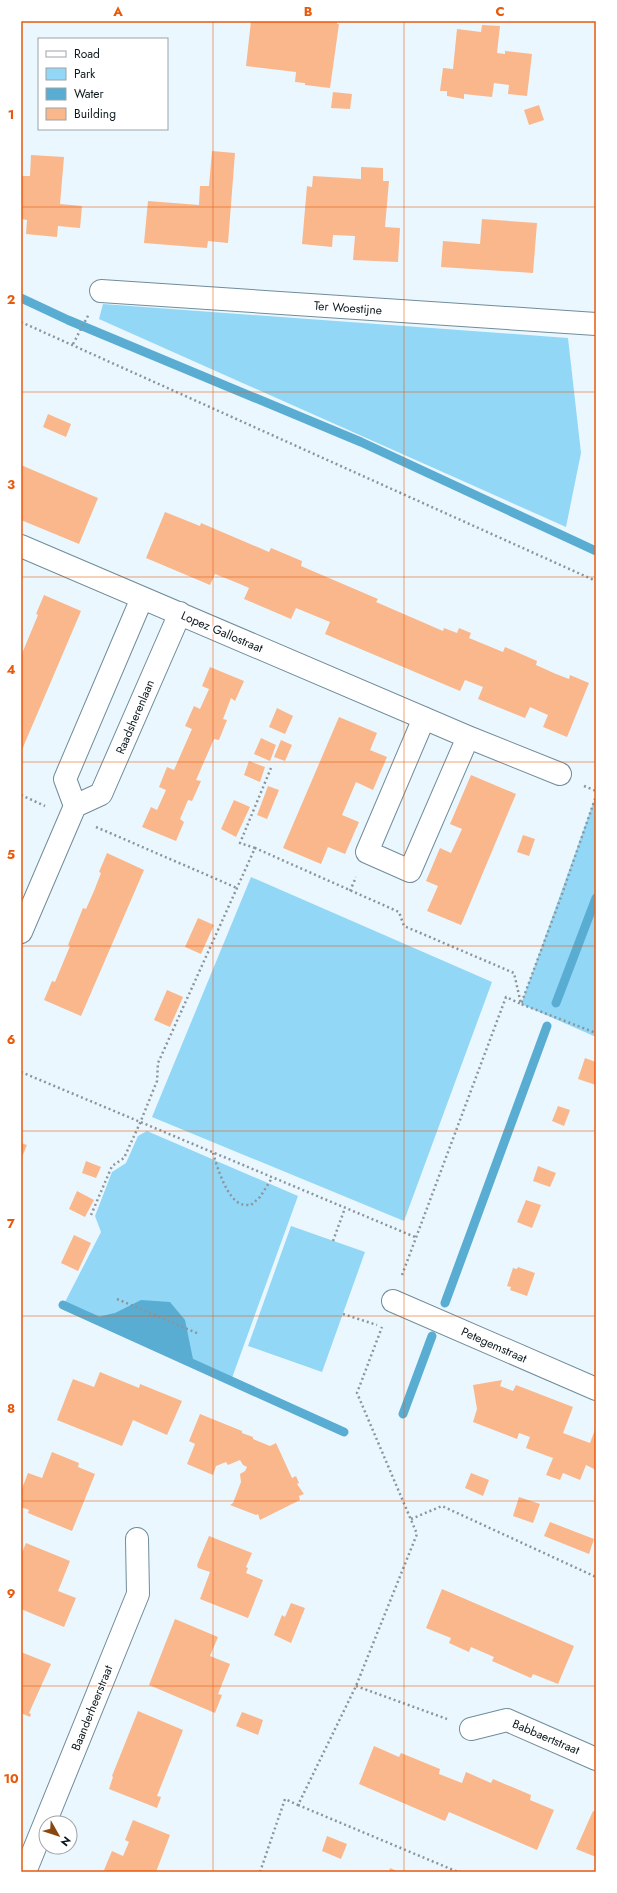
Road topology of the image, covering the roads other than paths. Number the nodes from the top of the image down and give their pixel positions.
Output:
1 (101, 291) road end
2 (596, 324) edge
3 (21, 546) edge
4 (142, 598) junction
5 (180, 613) junction
6 (424, 718) junction
7 (468, 737) junction
8 (560, 774) dead end
9 (73, 812) junction
10 (21, 932) edge
11 (393, 1300) dead end
12 (596, 1389) edge
13 (138, 1539) dead end
14 (471, 1729) road end
15 (596, 1759) edge
16 (25, 1872) edge

1 - 2 street, Ter Woestijne
3 - 4 street, Lopez Gallostraat
4 - 5 street, Lopez Gallostraat
4 - 9 street
5 - 6 street, Lopez Gallostraat
5 - 9 street, Raadsherenlaan
6 - 7 street, Lopez Gallostraat
6 - 7 street
7 - 8 street, Lopez Gallostraat
9 - 10 street
11 - 12 street, Petegemstraat
13 - 16 street, Baanderheerstraat
14 - 15 street, Babbaertstraat

